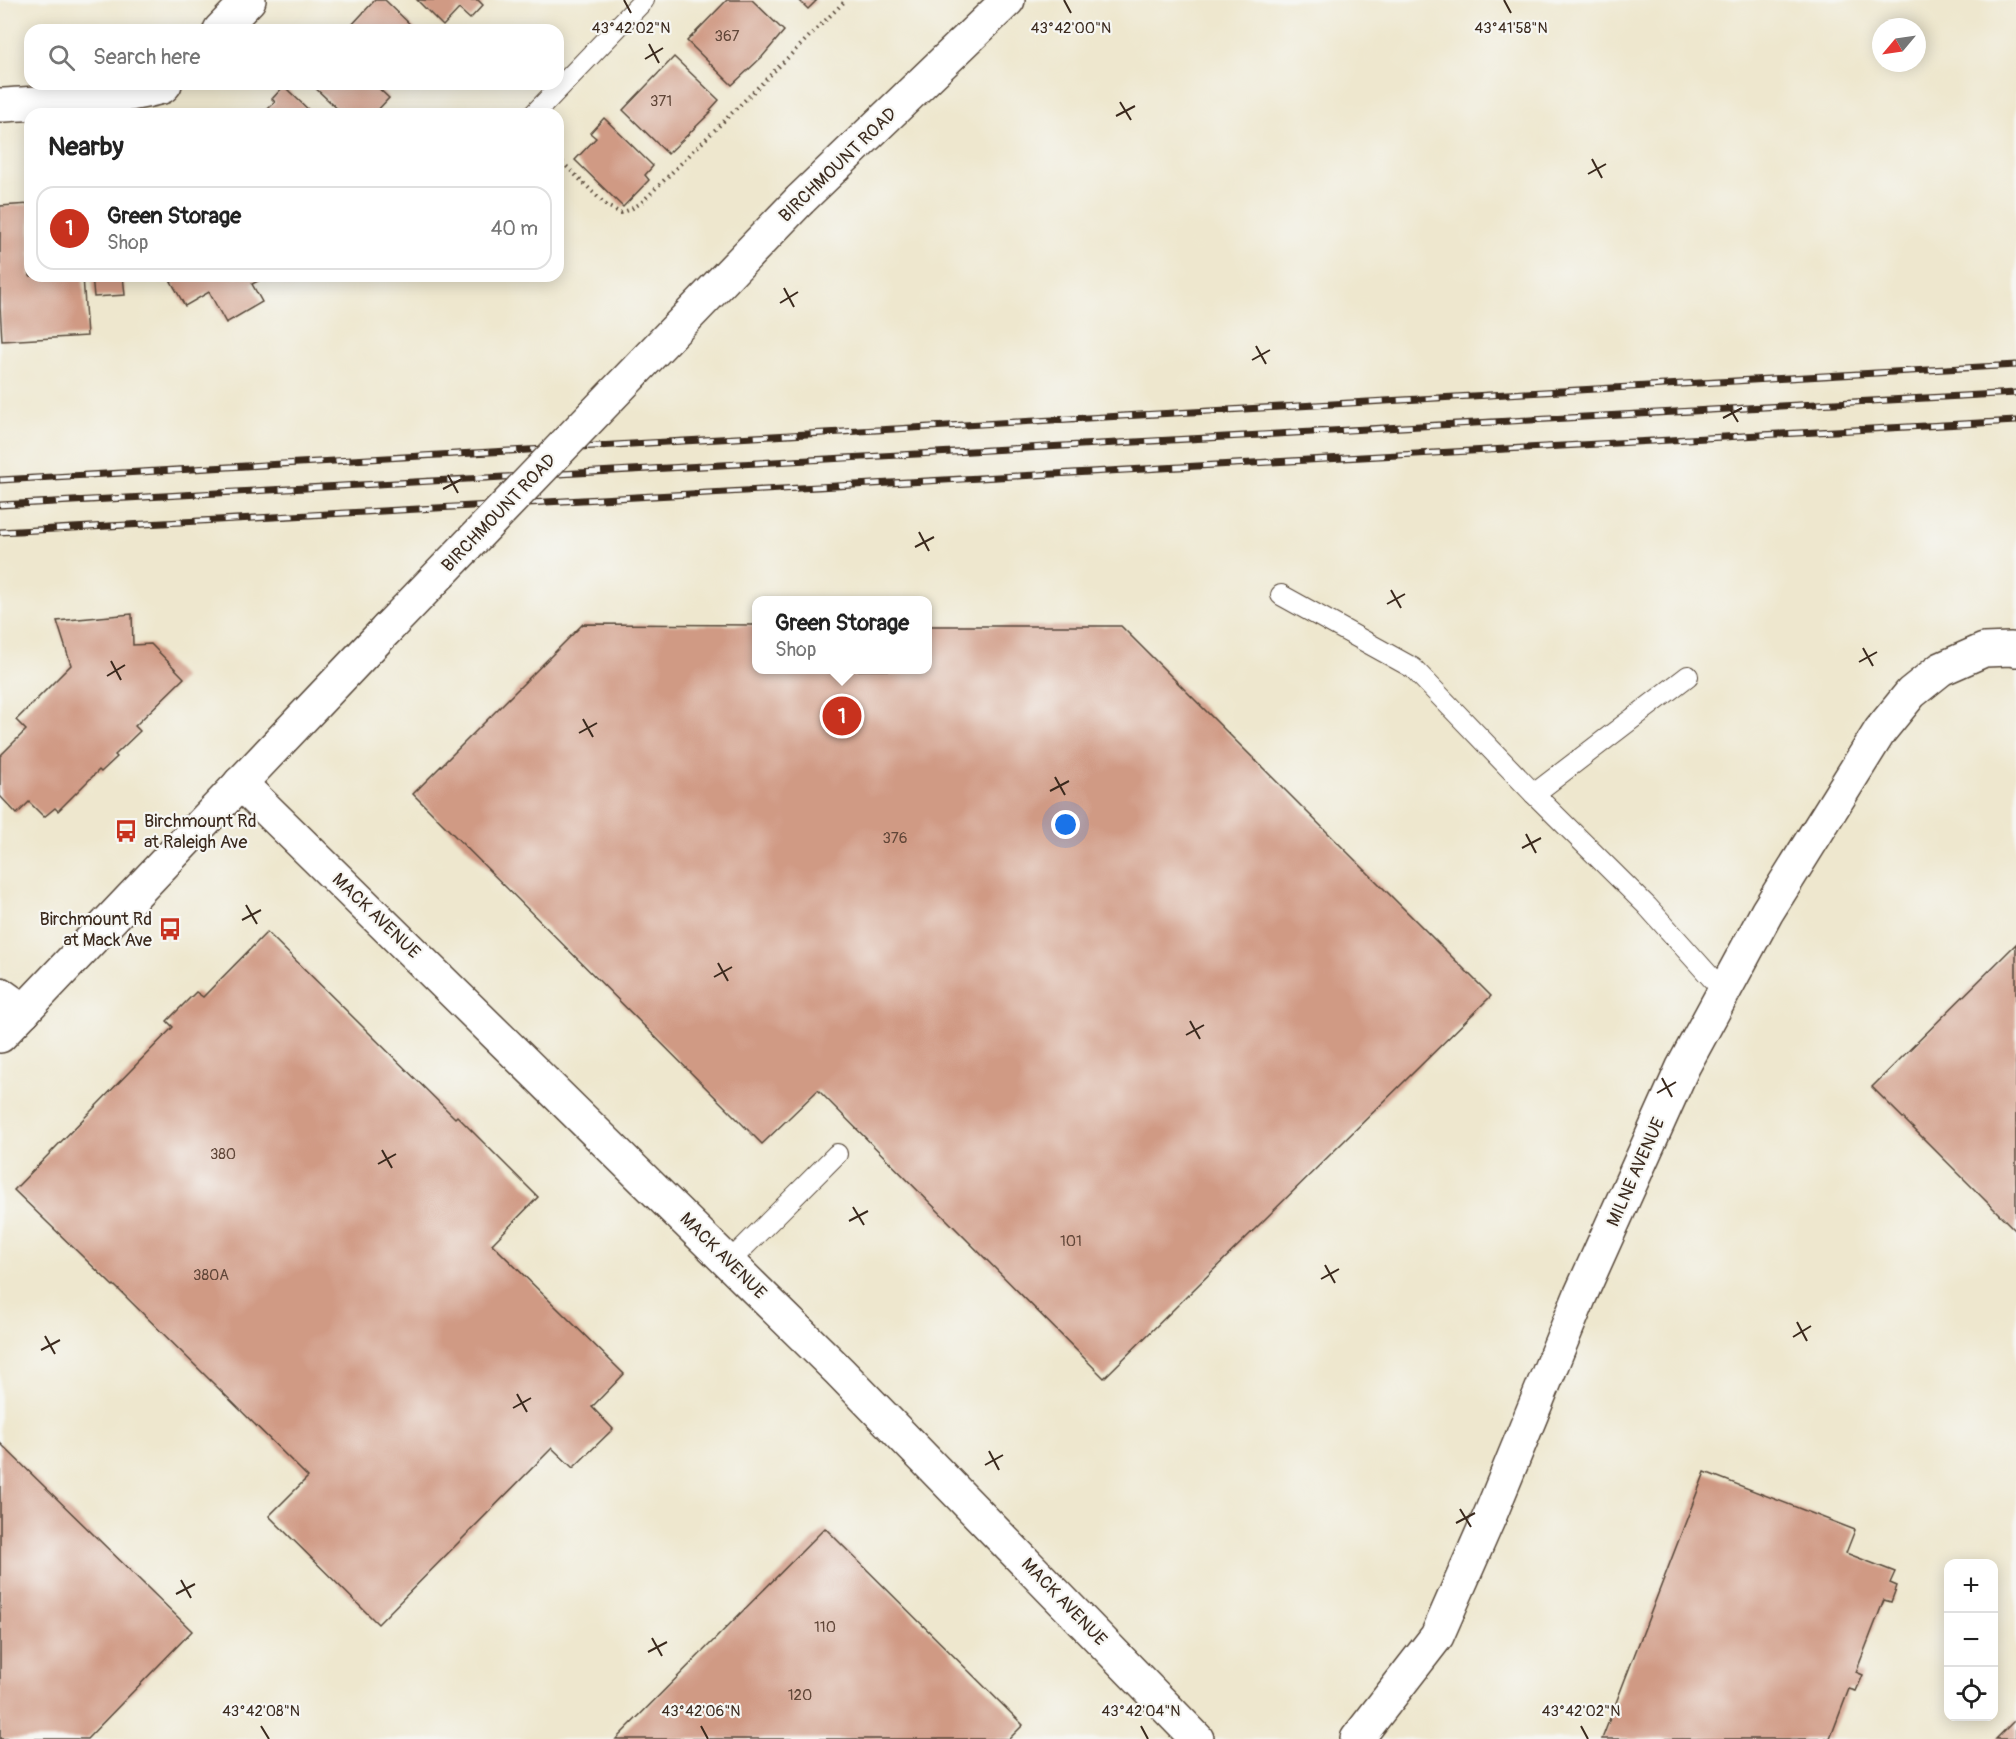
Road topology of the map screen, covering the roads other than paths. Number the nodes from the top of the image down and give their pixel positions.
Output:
1 (249, 0) edge
2 (644, 0) edge
3 (1008, 0) edge
4 (226, 24) edge
5 (564, 83) edge
6 (150, 90) edge
7 (557, 90) edge
8 (0, 105) edge
9 (540, 108) edge
10 (1281, 595) dead end
11 (2016, 650) edge
12 (1688, 676) dead end
13 (240, 783) junction
14 (1534, 794) junction
15 (1724, 992) junction
16 (12, 1002) edge
17 (0, 1036) edge
18 (837, 1154) dead end
19 (729, 1262) junction
20 (1197, 1739) edge
21 (1357, 1739) edge

1 - 4 street
2 - 5 lane
3 - 13 street, BIRCHMOUNT ROAD, bridge
6 - 8 street
7 - 9 lane
10 - 14 lane
11 - 15 street, MILNE AVENUE
12 - 14 lane
13 - 16 street, BIRCHMOUNT ROAD
13 - 19 street, MACK AVENUE
14 - 15 lane
15 - 21 street, MILNE AVENUE
16 - 17 street, BIRCHMOUNT ROAD
18 - 19 lane
19 - 20 street, MACK AVENUE

